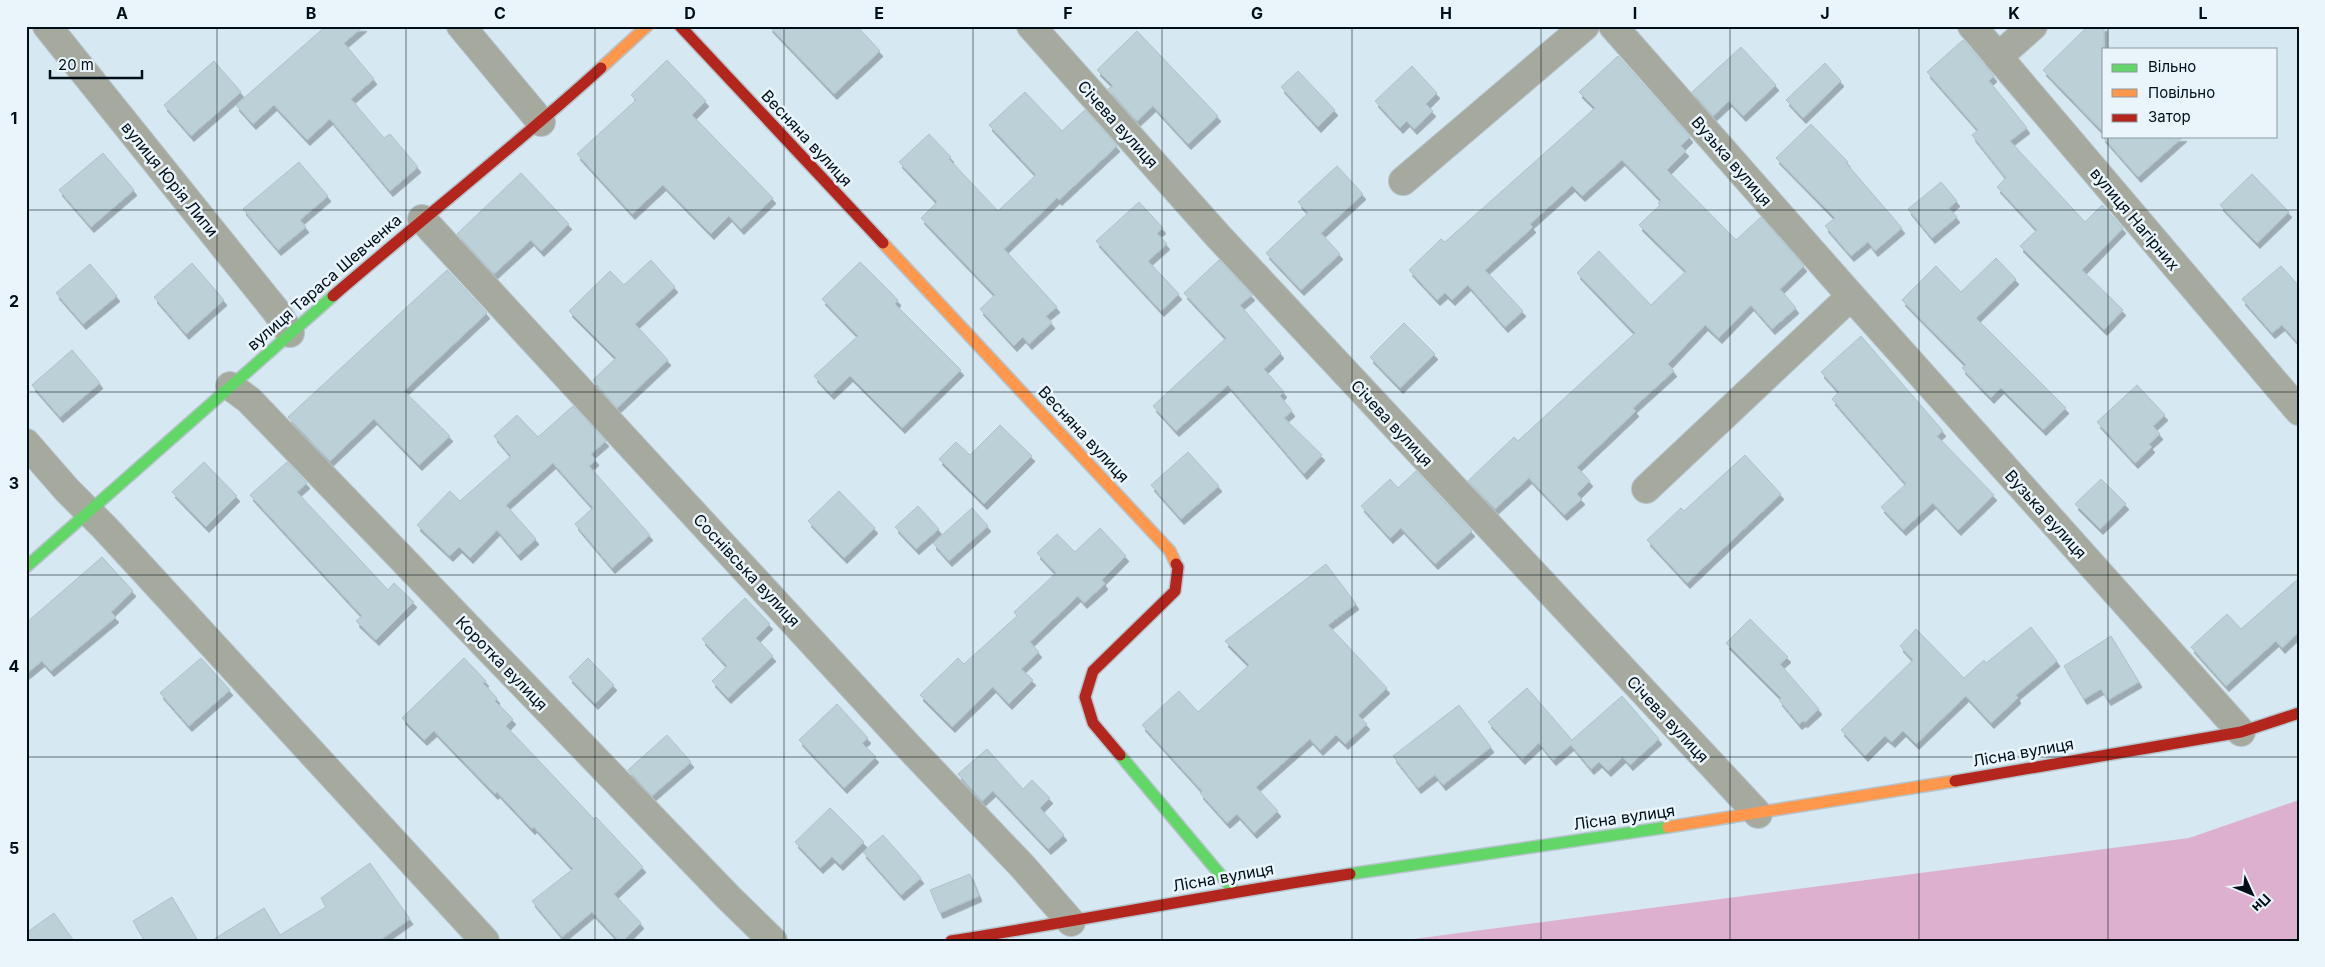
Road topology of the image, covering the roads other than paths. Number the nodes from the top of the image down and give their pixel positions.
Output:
1 (47, 26) edge
2 (461, 26) edge
3 (647, 26) edge
4 (680, 26) edge
5 (1031, 26) edge
6 (1585, 26) edge
7 (1613, 26) edge
8 (1972, 26) edge
9 (2033, 26) edge
10 (1998, 57) junction
11 (541, 122) junction
12 (1403, 181) dead end
13 (422, 219) junction
14 (1851, 296) junction
15 (290, 333) junction
16 (230, 386) junction
17 (2299, 411) edge
18 (26, 442) edge
19 (1646, 489) dead end
20 (88, 512) junction
21 (26, 567) edge
22 (2299, 713) edge
23 (2241, 732) junction
24 (1758, 814) junction
25 (1234, 891) junction
26 (1070, 922) junction
27 (485, 941) edge
28 (773, 941) edge
29 (952, 941) edge

1 - 15 street, вулиця Юрія Липи
2 - 11 street
3 - 11 street, вулиця Тараса Шевченка
4 - 25 street, Весняна вулиця
5 - 24 street, Січева вулиця
6 - 12 street
7 - 14 street, Вузька вулиця
8 - 10 street, вулиця Нагірних
9 - 10 street
10 - 17 street, вулиця Нагірних
11 - 13 street, вулиця Тараса Шевченка
13 - 15 street, вулиця Тараса Шевченка
13 - 26 street, Соснівська вулиця
14 - 19 street
14 - 23 street, Вузька вулиця
15 - 16 street, вулиця Тараса Шевченка
16 - 20 street, вулиця Тараса Шевченка
16 - 28 street, Коротка вулиця
18 - 20 street
20 - 21 street, вулиця Тараса Шевченка
20 - 27 street
22 - 23 street, Лісна вулиця
23 - 24 street, Лісна вулиця
24 - 25 street, Лісна вулиця
25 - 26 street, Лісна вулиця
26 - 29 street, Лісна вулиця

